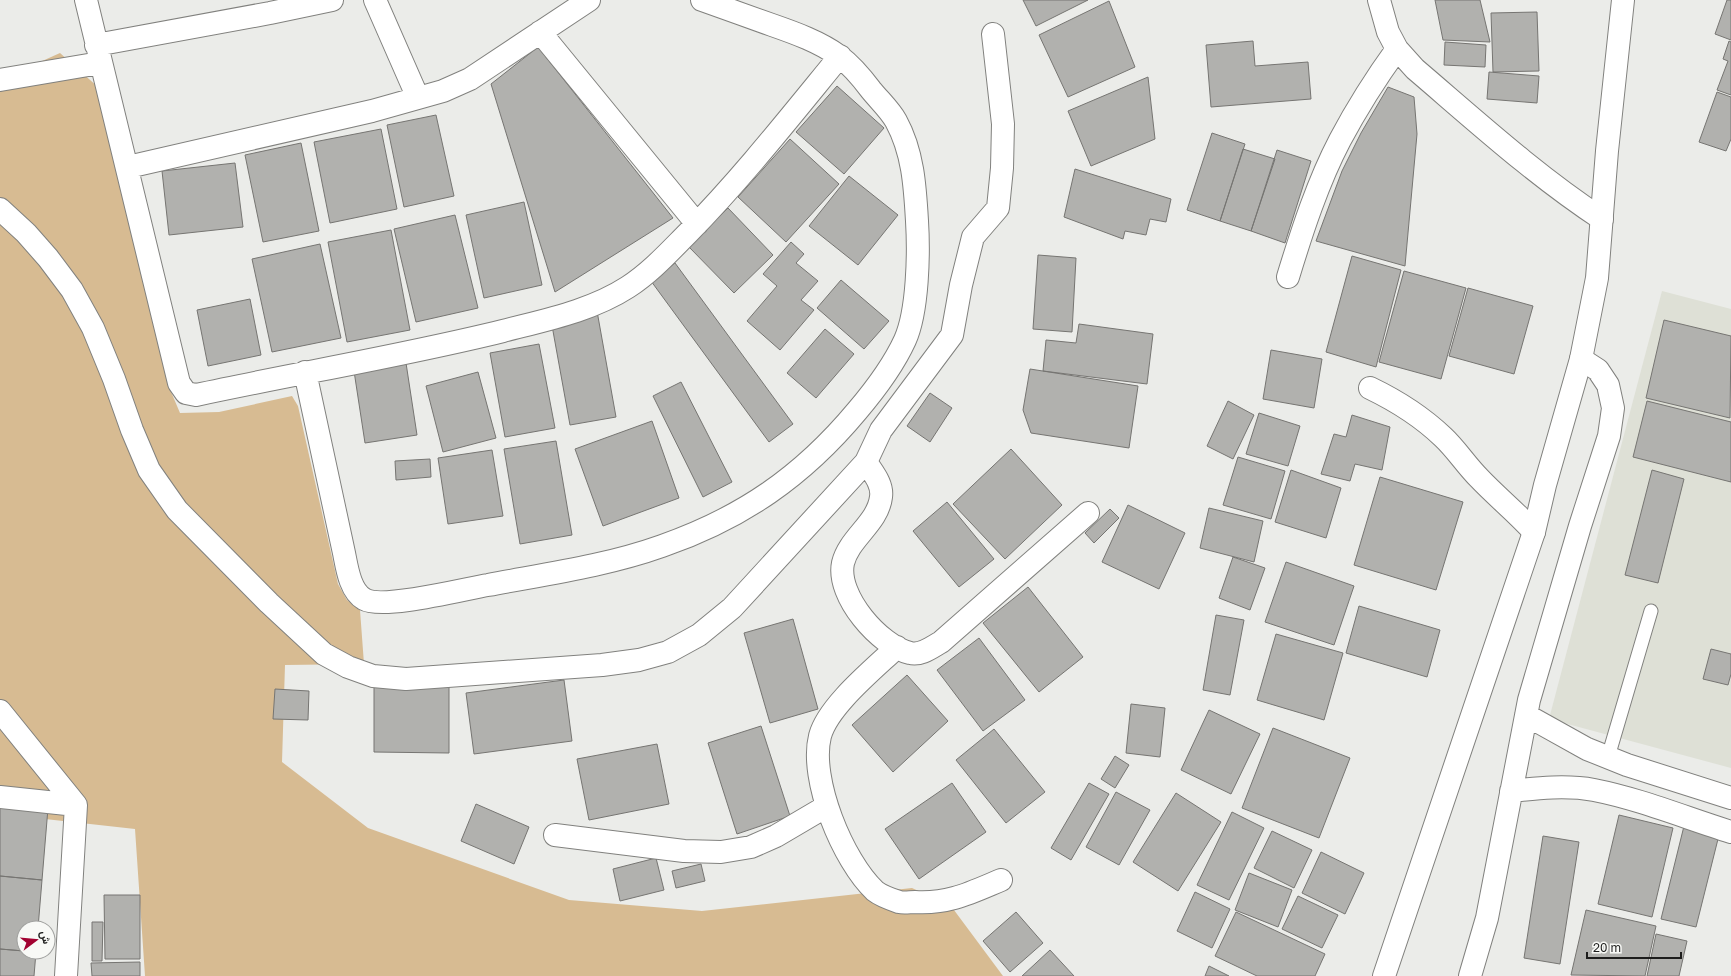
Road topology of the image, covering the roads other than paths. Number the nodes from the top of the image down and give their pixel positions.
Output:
1 (86, 0) edge
2 (332, 0) edge
3 (375, 0) edge
4 (589, 0) edge
5 (702, 0) edge
6 (1379, 0) edge
7 (1623, 0) edge
8 (540, 32) junction
9 (993, 34) dead end
10 (1397, 49) junction
11 (98, 54) junction
12 (840, 56) junction
13 (0, 80) edge
14 (418, 98) junction
15 (128, 167) junction
16 (0, 209) edge
17 (1602, 219) junction
18 (698, 224) junction
19 (1288, 277) dead end
20 (1581, 359) junction
21 (305, 372) junction
22 (1370, 388) dead end
23 (866, 462) junction
24 (1088, 513) dead end
25 (1534, 532) junction
26 (1651, 611) dead end
27 (897, 648) junction
28 (0, 711) edge
29 (1526, 715) junction
30 (1608, 757) junction
31 (1512, 791) junction
32 (0, 797) edge
33 (1731, 798) edge
34 (76, 805) junction
35 (827, 806) junction
36 (1731, 832) edge
37 (555, 835) dead end
38 (1001, 880) dead end
39 (66, 976) edge
40 (1384, 976) edge
41 (1470, 976) edge

1 - 11 street
2 - 11 street
3 - 14 street
4 - 8 street
5 - 12 street
6 - 10 street
7 - 17 street
8 - 14 street
8 - 18 street
9 - 23 street
10 - 17 street
10 - 19 street
11 - 13 street
11 - 15 street
12 - 18 street
12 - 21 street
14 - 15 street
15 - 21 street
16 - 23 street
17 - 20 street
18 - 21 street
20 - 25 street
20 - 29 street
22 - 25 street
23 - 27 street
24 - 27 street
25 - 40 street
26 - 30 lane
27 - 35 street
28 - 34 street
29 - 30 street
29 - 31 street
30 - 33 street
31 - 36 street
31 - 41 street
32 - 34 street
34 - 39 street
35 - 37 street
35 - 38 street

